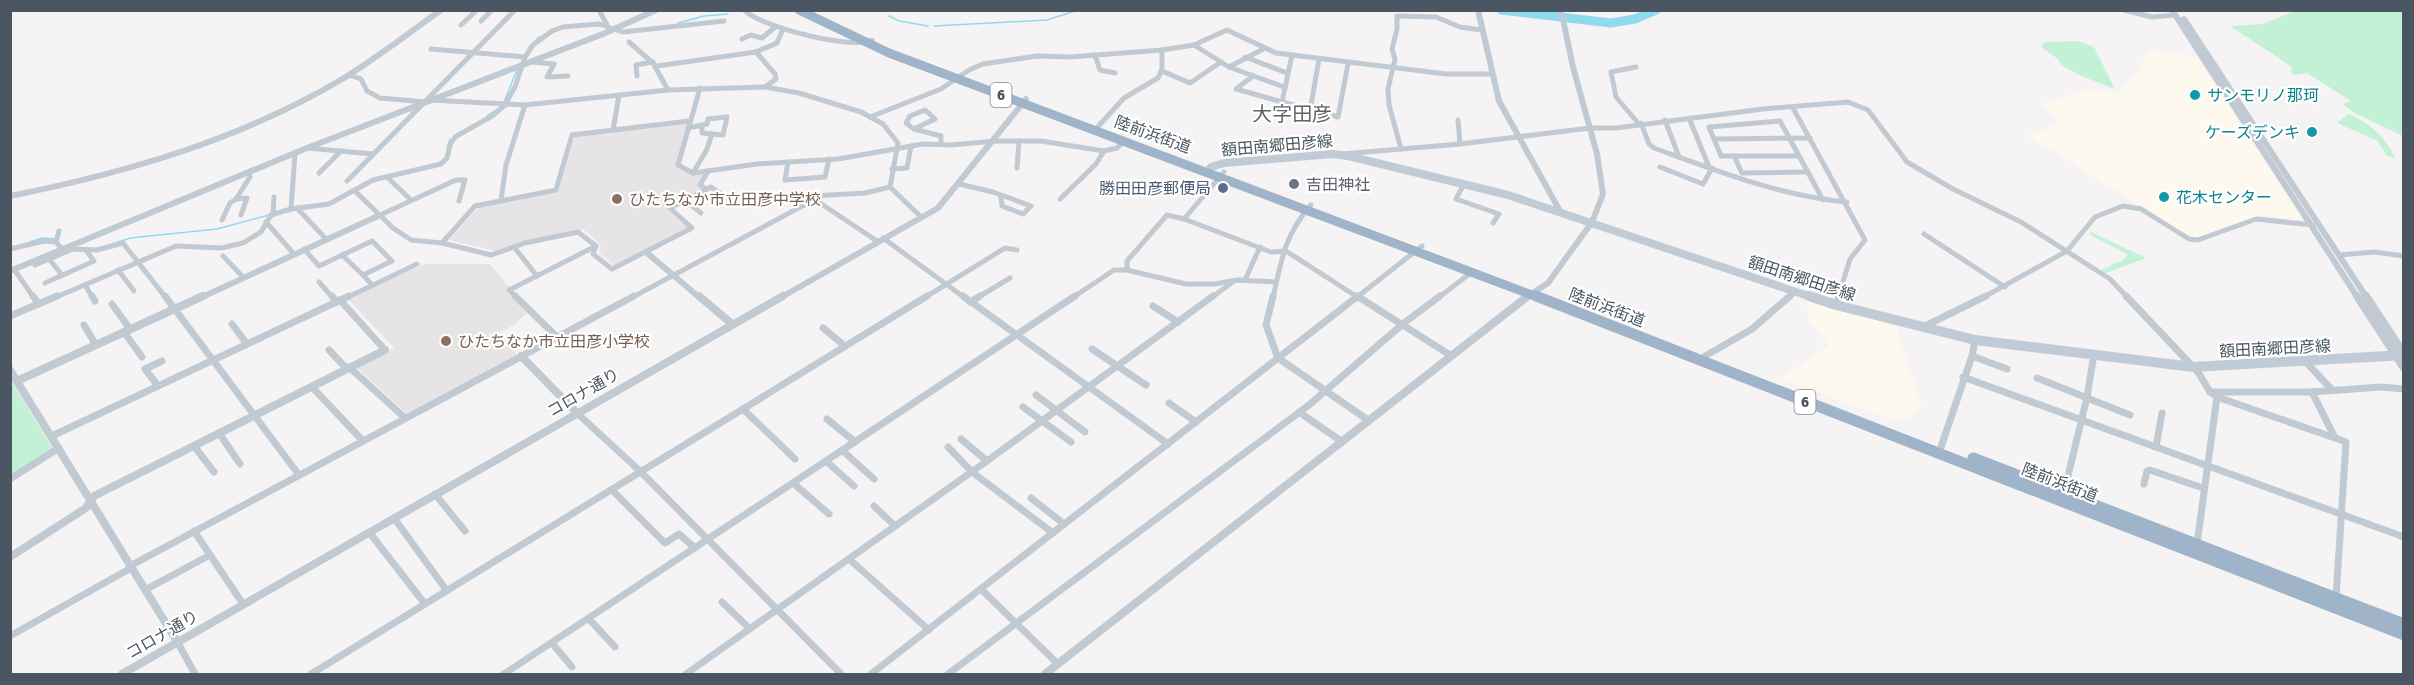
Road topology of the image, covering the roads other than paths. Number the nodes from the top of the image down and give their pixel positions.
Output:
1 (441, 10) edge
2 (477, 10) edge
3 (492, 10) edge
4 (515, 10) edge
5 (599, 10) edge
6 (656, 10) edge
7 (744, 10) edge
8 (799, 10) edge
9 (811, 10) edge
10 (2124, 10) edge
11 (1561, 11) edge
12 (1478, 12) edge
13 (2177, 12) edge
14 (481, 21) dead end
15 (724, 21) dead end
16 (461, 26) dead end
17 (610, 27) junction
18 (775, 27) junction
19 (783, 29) junction
20 (1481, 30) junction
21 (742, 39) dead end
22 (869, 41) junction
23 (629, 42) dead end
24 (1194, 45) junction
25 (1265, 48) junction
26 (431, 49) dead end
27 (1162, 50) junction
28 (474, 52) junction
29 (756, 52) junction
30 (1095, 55) junction
31 (1292, 55) junction
32 (1245, 57) junction
33 (1319, 59) junction
34 (527, 60) junction
35 (1221, 63) junction
36 (655, 64) junction
37 (1348, 64) junction
38 (521, 66) junction
39 (1229, 67) junction
40 (1393, 68) junction
41 (1636, 68) dead end
42 (1162, 71) junction
43 (1287, 73) junction
44 (1114, 74) dead end
45 (1492, 74) junction
46 (349, 75) junction
47 (568, 76) dead end
48 (637, 76) dead end
49 (1253, 76) junction
50 (960, 77) junction
51 (765, 87) junction
52 (1284, 87) junction
53 (700, 88) junction
54 (668, 90) junction
55 (619, 95) junction
56 (429, 101) junction
57 (1024, 101) junction
58 (1282, 102) junction
59 (505, 105) junction
60 (525, 105) junction
61 (1793, 108) junction
62 (1310, 111) junction
63 (870, 117) junction
64 (1689, 118) junction
65 (1458, 120) dead end
66 (1665, 120) junction
67 (1639, 123) junction
68 (688, 125) junction
69 (702, 127) junction
70 (1097, 128) junction
71 (1590, 128) junction
72 (913, 129) junction
73 (613, 130) junction
74 (712, 134) junction
75 (1519, 136) junction
76 (1790, 138) junction
77 (1810, 138) junction
78 (1714, 139) junction
79 (1019, 141) junction
80 (1124, 141) junction
81 (989, 142) junction
82 (941, 144) junction
83 (1460, 144) junction
84 (911, 146) junction
85 (307, 148) junction
86 (898, 148) junction
87 (1401, 149) junction
88 (341, 151) junction
89 (1104, 151) junction
90 (295, 153) junction
91 (373, 154) junction
92 (1339, 154) junction
93 (1734, 156) junction
94 (1798, 156) junction
95 (1679, 157) junction
96 (829, 159) junction
97 (789, 162) junction
98 (1660, 167) dead end
99 (1017, 168) dead end
100 (1711, 168) junction
101 (892, 169) junction
102 (1209, 169) junction
103 (708, 171) junction
104 (249, 172) junction
105 (1808, 172) junction
106 (319, 173) dead end
107 (693, 173) junction
108 (1223, 174) junction
109 (387, 177) junction
110 (347, 181) dead end
111 (959, 184) junction
112 (1464, 184) junction
113 (890, 187) junction
114 (706, 189) junction
115 (355, 191) junction
116 (721, 194) dead end
117 (821, 195) junction
118 (1001, 195) junction
119 (10, 196) edge
120 (274, 197) dead end
121 (778, 198) dead end
122 (236, 199) junction
123 (814, 199) junction
124 (1060, 199) dead end
125 (411, 200) junction
126 (501, 200) junction
127 (685, 200) junction
128 (1823, 200) junction
129 (459, 201) dead end
130 (1847, 202) junction
131 (1309, 207) junction
132 (294, 208) junction
133 (1560, 211) junction
134 (701, 213) dead end
135 (273, 214) junction
136 (241, 215) dead end
137 (378, 216) junction
138 (921, 217) junction
139 (1184, 219) junction
140 (222, 220) dead end
141 (266, 222) junction
142 (1592, 222) junction
143 (1493, 223) dead end
144 (2312, 225) junction
145 (2320, 226) junction
146 (1924, 234) dead end
147 (326, 239) junction
148 (880, 240) junction
149 (442, 243) junction
150 (596, 246) junction
151 (514, 247) junction
152 (1260, 247) junction
153 (1419, 248) junction
154 (10, 249) edge
155 (62, 249) junction
156 (304, 249) junction
157 (86, 250) junction
158 (1017, 250) dead end
159 (2067, 251) junction
160 (646, 252) junction
161 (1282, 253) junction
162 (294, 254) junction
163 (342, 255) junction
164 (2339, 255) junction
165 (223, 256) dead end
166 (2403, 256) edge
167 (49, 259) junction
168 (140, 261) junction
169 (417, 264) dead end
170 (35, 265) dead end
171 (13, 270) edge
172 (118, 270) junction
173 (1126, 270) junction
174 (1472, 272) junction
175 (674, 274) junction
176 (62, 275) junction
177 (363, 275) junction
178 (537, 276) junction
179 (243, 277) junction
180 (1010, 278) dead end
181 (1245, 279) junction
182 (1237, 280) junction
183 (319, 282) dead end
184 (1275, 282) junction
185 (45, 283) dead end
186 (946, 284) junction
187 (85, 285) junction
188 (372, 285) junction
189 (2005, 286) junction
190 (134, 291) dead end
191 (1541, 291) junction
192 (1795, 292) junction
193 (1529, 294) junction
194 (1359, 296) junction
195 (95, 301) dead end
196 (338, 301) junction
197 (970, 302) junction
198 (39, 304) junction
199 (112, 304) dead end
200 (1836, 305) junction
201 (1153, 306) dead end
202 (175, 309) junction
203 (10, 316) edge
204 (1178, 322) junction
205 (232, 324) dead end
206 (732, 324) junction
207 (84, 325) dead end
208 (1402, 325) junction
209 (823, 328) dead end
210 (1923, 328) junction
211 (127, 330) junction
212 (1016, 335) junction
213 (557, 337) junction
214 (1975, 340) junction
215 (248, 344) junction
216 (96, 345) junction
217 (845, 346) junction
218 (1092, 349) dead end
219 (329, 350) dead end
220 (385, 350) joint
221 (2094, 354) junction
222 (1450, 355) junction
223 (2401, 355) edge
224 (521, 356) junction
225 (1705, 356) junction
226 (1972, 356) junction
227 (142, 357) dead end
228 (1278, 358) junction
229 (213, 360) junction
230 (162, 361) dead end
231 (2306, 362) junction
232 (1119, 366) junction
233 (2193, 367) junction
234 (348, 368) junction
235 (2403, 368) edge
236 (2007, 369) dead end
237 (10, 370) edge
238 (1963, 377) junction
239 (2037, 378) dead end
240 (17, 381) junction
241 (158, 386) junction
242 (1146, 386) dead end
243 (312, 387) junction
244 (1089, 387) junction
245 (2403, 389) edge
246 (2332, 390) junction
247 (1325, 391) junction
248 (2210, 392) junction
249 (2312, 392) junction
250 (1036, 395) dead end
251 (2217, 396) junction
252 (2087, 397) junction
253 (1169, 404) dead end
254 (1023, 407) dead end
255 (743, 409) junction
256 (1058, 410) junction
257 (1299, 412) junction
258 (577, 413) junction
259 (2162, 414) dead end
260 (254, 415) junction
261 (2130, 415) dead end
262 (405, 418) junction
263 (827, 419) dead end
264 (1368, 420) junction
265 (2082, 420) junction
266 (1043, 421) junction
267 (1196, 422) junction
268 (1085, 432) dead end
269 (219, 433) junction
270 (52, 436) junction
271 (2335, 438) junction
272 (961, 439) dead end
273 (363, 441) junction
274 (1341, 441) junction
275 (855, 442) junction
276 (1071, 442) dead end
277 (1168, 444) junction
278 (194, 446) junction
279 (948, 447) dead end
280 (1941, 447) junction
281 (2157, 447) junction
282 (59, 448) junction
283 (842, 450) junction
284 (795, 459) dead end
285 (826, 461) junction
286 (987, 461) junction
287 (240, 464) dead end
288 (2207, 465) junction
289 (214, 472) dead end
290 (641, 472) junction
291 (972, 472) junction
292 (299, 475) junction
293 (10, 479) edge
294 (874, 479) dead end
295 (793, 483) junction
296 (2144, 484) dead end
297 (854, 486) dead end
298 (2203, 488) junction
299 (612, 490) junction
300 (2064, 493) junction
301 (435, 494) junction
302 (1031, 498) dead end
303 (89, 500) junction
304 (874, 506) dead end
305 (829, 514) dead end
306 (2341, 514) junction
307 (394, 518) junction
308 (1065, 524) junction
309 (896, 526) junction
310 (194, 531) junction
311 (465, 531) dead end
312 (369, 532) junction
313 (1053, 533) junction
314 (2403, 537) edge
315 (708, 540) junction
316 (2197, 544) junction
317 (695, 548) junction
318 (210, 555) junction
319 (10, 557) edge
320 (849, 559) junction
321 (130, 567) junction
322 (981, 589) junction
323 (145, 590) junction
324 (447, 591) junction
325 (2336, 598) junction
326 (722, 602) dead end
327 (243, 604) junction
328 (425, 604) junction
329 (778, 610) junction
330 (589, 619) junction
331 (1016, 623) junction
332 (2403, 624) edge
333 (750, 629) junction
334 (929, 630) junction
335 (2403, 634) edge
336 (10, 636) edge
337 (178, 643) junction
338 (552, 643) junction
339 (615, 647) dead end
340 (1058, 664) junction
341 (572, 666) dead end
342 (122, 675) edge
343 (195, 675) edge
344 (311, 675) edge
345 (504, 675) edge
346 (686, 675) edge
347 (841, 675) edge
348 (871, 675) edge
349 (948, 675) edge
350 (1045, 675) edge

1 - 46 street
2 - 16 street
3 - 14 street
4 - 28 street
5 - 17 street
6 - 17 street
7 - 18 street
8 - 22 highway, 陸前浜街道 / 6
9 - 22 highway, 陸前浜街道 / 6
10 - 13 street
11 - 71 street
12 - 20 street
13 - 144 street
13 - 145 street
15 - 17 street
17 - 34 street
17 - 34 street
18 - 19 street
18 - 21 street
19 - 22 street
19 - 29 street
20 - 40 street
20 - 45 street
22 - 50 highway, 陸前浜街道 / 6
23 - 36 street
24 - 25 street
24 - 27 street
24 - 35 street
25 - 31 street
25 - 32 street
26 - 28 street
27 - 30 street
27 - 42 street
28 - 34 street
28 - 56 street
29 - 36 street
29 - 51 street
30 - 44 street
30 - 50 street
31 - 33 street
31 - 43 street
32 - 39 street
32 - 43 street
33 - 37 street
33 - 62 street
34 - 38 street
34 - 47 street
35 - 39 street
35 - 42 street
36 - 48 street
36 - 54 street
37 - 40 street
37 - 62 street
38 - 56 street
38 - 59 street
39 - 49 street
40 - 45 street
40 - 87 street
41 - 67 street
42 - 70 street
43 - 52 street
45 - 75 street
46 - 56 street
46 - 119 street
49 - 52 street
49 - 58 street
50 - 57 highway, 陸前浜街道 / 6
50 - 63 street
51 - 53 street
51 - 63 street
52 - 58 street
53 - 54 street
53 - 68 street
54 - 55 street
55 - 60 street
55 - 73 street
56 - 59 street
56 - 85 street
56 - 91 street
57 - 70 highway, 陸前浜街道 / 6
57 - 81 street, コロナ通り
58 - 62 street
59 - 60 street
59 - 109 street
60 - 126 street
61 - 64 street
61 - 77 street
61 - 159 street
63 - 86 street
64 - 66 street
64 - 100 street
65 - 83 street
66 - 67 street
66 - 95 street
67 - 71 street
67 - 95 street
68 - 69 street
68 - 73 street
68 - 107 street
69 - 74 street
69 - 74 street
70 - 80 highway, 陸前浜街道 / 6
70 - 102 highway, 陸前浜街道 / 6
71 - 75 street
71 - 142 street
72 - 72 street
72 - 82 street
73 - 126 street
74 - 107 street
75 - 83 street
75 - 133 street
76 - 77 street
76 - 78 street
76 - 78 street
76 - 94 street
77 - 130 street
78 - 93 street
79 - 81 street
79 - 89 street
79 - 99 street
80 - 89 street
80 - 102 highway, 陸前浜街道 / 6
81 - 82 street
81 - 111 street, コロナ通り
82 - 84 street
83 - 87 street
84 - 86 street
84 - 101 street
85 - 88 street
85 - 90 street
86 - 96 street
86 - 101 street
87 - 92 street
88 - 91 street
88 - 106 street
89 - 124 street
90 - 104 street
90 - 132 street
91 - 110 street
92 - 102 main road, 額田南郷田彦線
92 - 112 main road, 額田南郷田彦線
93 - 94 street
93 - 105 street
94 - 105 street
95 - 100 street
96 - 97 street
96 - 97 street
97 - 103 street
98 - 100 street
100 - 128 street
101 - 113 street
102 - 108 highway, 陸前浜街道 / 6
103 - 107 street
103 - 114 street
104 - 122 street
104 - 155 street
105 - 128 street
108 - 131 highway, 陸前浜街道 / 6
108 - 139 street
109 - 115 street
109 - 125 street
111 - 118 street
111 - 138 street, コロナ通り
112 - 133 main road, 額田南郷田彦線
112 - 143 street
113 - 117 street
113 - 138 street
114 - 116 street
114 - 127 street
115 - 132 street
115 - 137 street
117 - 121 street
117 - 123 street
118 - 118 street
120 - 135 street
122 - 136 street
122 - 140 street
123 - 148 street
123 - 175 street
125 - 129 street
125 - 137 street
126 - 149 street
127 - 134 street
127 - 160 street
128 - 130 street
130 - 200 street
131 - 153 highway, 陸前浜街道 / 6
131 - 161 street
132 - 135 street
132 - 147 street
133 - 142 main road, 額田南郷田彦線
135 - 141 street
137 - 147 street
137 - 149 street
138 - 148 street, コロナ通り
139 - 152 street
139 - 173 street
141 - 162 street
141 - 168 street
142 - 191 street
142 - 192 main road, 額田南郷田彦線
144 - 145 street
144 - 159 street
144 - 223 street
145 - 164 street
146 - 189 street
147 - 156 street
148 - 186 street
148 - 206 street, コロナ通り
149 - 151 street
150 - 151 street
150 - 160 street
150 - 178 street
151 - 178 street
152 - 161 street
152 - 181 street
153 - 174 highway, 陸前浜街道 / 6
153 - 191 highway, 陸前浜街道 / 6
153 - 194 street
154 - 155 street
155 - 171 street
156 - 162 street
156 - 163 street
157 - 167 street
157 - 168 street
157 - 176 street
158 - 186 street
159 - 189 street
159 - 233 street
160 - 175 street
161 - 184 street
161 - 194 street
162 - 179 street
163 - 177 street
163 - 177 street
164 - 166 street
164 - 223 street
165 - 179 street
167 - 170 street
167 - 176 street
168 - 172 street
168 - 202 street
169 - 188 street
171 - 198 street
172 - 187 street
172 - 190 street
173 - 182 street
173 - 212 street
174 - 193 highway, 陸前浜街道 / 6
174 - 208 street
175 - 206 street
175 - 213 street
176 - 185 street
177 - 188 street
178 - 213 street
179 - 202 street
180 - 197 street
181 - 182 street
181 - 184 street
182 - 204 street
183 - 196 street
184 - 228 street
186 - 197 street
186 - 217 street
187 - 195 street
187 - 198 street
188 - 196 street
189 - 210 street
191 - 193 street
191 - 225 highway, 陸前浜街道 / 6
192 - 200 main road, 額田南郷田彦線
192 - 225 street
193 - 222 street
193 - 335 highway, 陸前浜街道 / 6
194 - 208 street
194 - 228 street
196 - 215 street
196 - 220 street
197 - 212 street
198 - 203 street
199 - 211 street
200 - 210 main road, 額田南郷田彦線
201 - 204 street
202 - 211 street
202 - 229 street
204 - 232 street
205 - 215 street
206 - 258 street, コロナ通り
207 - 216 street
208 - 222 street
208 - 247 street
209 - 217 street
210 - 214 main road, 額田南郷田彦線
211 - 216 street
211 - 227 street
212 - 244 street
212 - 275 street
213 - 224 street
214 - 221 main road, 額田南郷田彦線
214 - 226 street
215 - 229 street
216 - 240 street
217 - 255 street
218 - 232 street
219 - 234 street
220 - 234 street
221 - 233 main road, 額田南郷田彦線
221 - 252 street
222 - 264 street
223 - 231 main road, 額田南郷田彦線
223 - 235 street
224 - 258 street
224 - 262 street
225 - 280 highway, 陸前浜街道 / 6
226 - 236 street
226 - 238 street
228 - 247 street
228 - 267 street
229 - 241 street
229 - 260 street
230 - 241 street
231 - 233 main road, 額田南郷田彦線
231 - 246 street
232 - 242 street
232 - 244 street
233 - 248 street
234 - 243 street
234 - 262 street
237 - 240 street
238 - 265 street
238 - 280 street
239 - 252 street
240 - 270 street
241 - 270 street
243 - 260 street
243 - 273 street
244 - 256 street
244 - 277 street
245 - 246 street
246 - 249 street
247 - 257 street
247 - 264 street
248 - 249 street
248 - 251 street
249 - 271 street
250 - 256 street
251 - 271 street
251 - 288 street
252 - 261 street
252 - 265 street
253 - 267 street
254 - 266 street
255 - 284 street
255 - 290 street
256 - 266 street
256 - 268 street
257 - 274 street
257 - 331 street
258 - 290 street
258 - 301 street, コロナ通り
259 - 281 street
260 - 269 street
260 - 292 street
262 - 273 street
263 - 275 street
264 - 274 street
265 - 281 street
265 - 300 street
266 - 276 street
266 - 286 street
267 - 277 street
269 - 278 street
269 - 287 street
270 - 282 street
271 - 306 street
272 - 286 street
273 - 292 street
274 - 340 street
275 - 283 street
277 - 308 street
278 - 289 street
278 - 303 street
279 - 291 street
280 - 300 highway, 陸前浜街道 / 6
281 - 288 street
282 - 293 street
282 - 303 street
283 - 285 street
283 - 294 street
285 - 295 street
285 - 297 street
286 - 291 street
288 - 298 street
288 - 306 street
290 - 299 street
290 - 315 street
291 - 309 street
291 - 313 street
292 - 310 street
295 - 305 street
295 - 315 street
296 - 298 street
298 - 316 street
299 - 317 street
299 - 324 street
300 - 316 highway, 陸前浜街道 / 6
301 - 307 street, コロナ通り
301 - 311 street
302 - 308 street
303 - 319 street
303 - 321 street
304 - 309 street
306 - 314 street
306 - 325 street
307 - 312 street, コロナ通り
307 - 324 street
308 - 313 street
309 - 320 street
310 - 318 street
310 - 321 street
312 - 327 street, コロナ通り
312 - 328 street
313 - 322 street
315 - 317 street
315 - 329 street
316 - 325 highway, 陸前浜街道 / 6
317 - 330 street
318 - 323 street
318 - 327 street
320 - 329 street
320 - 334 street
321 - 323 street
321 - 336 street
322 - 331 street
322 - 334 street
323 - 337 street
324 - 328 street
325 - 332 highway, 陸前浜街道 / 6
326 - 333 street
327 - 337 street, コロナ通り
328 - 344 street
329 - 333 street
329 - 347 street
330 - 338 street
330 - 339 street
331 - 340 street
331 - 349 street
333 - 346 street
334 - 348 street
337 - 342 street, コロナ通り
337 - 343 street
338 - 341 street
338 - 345 street
340 - 350 street

